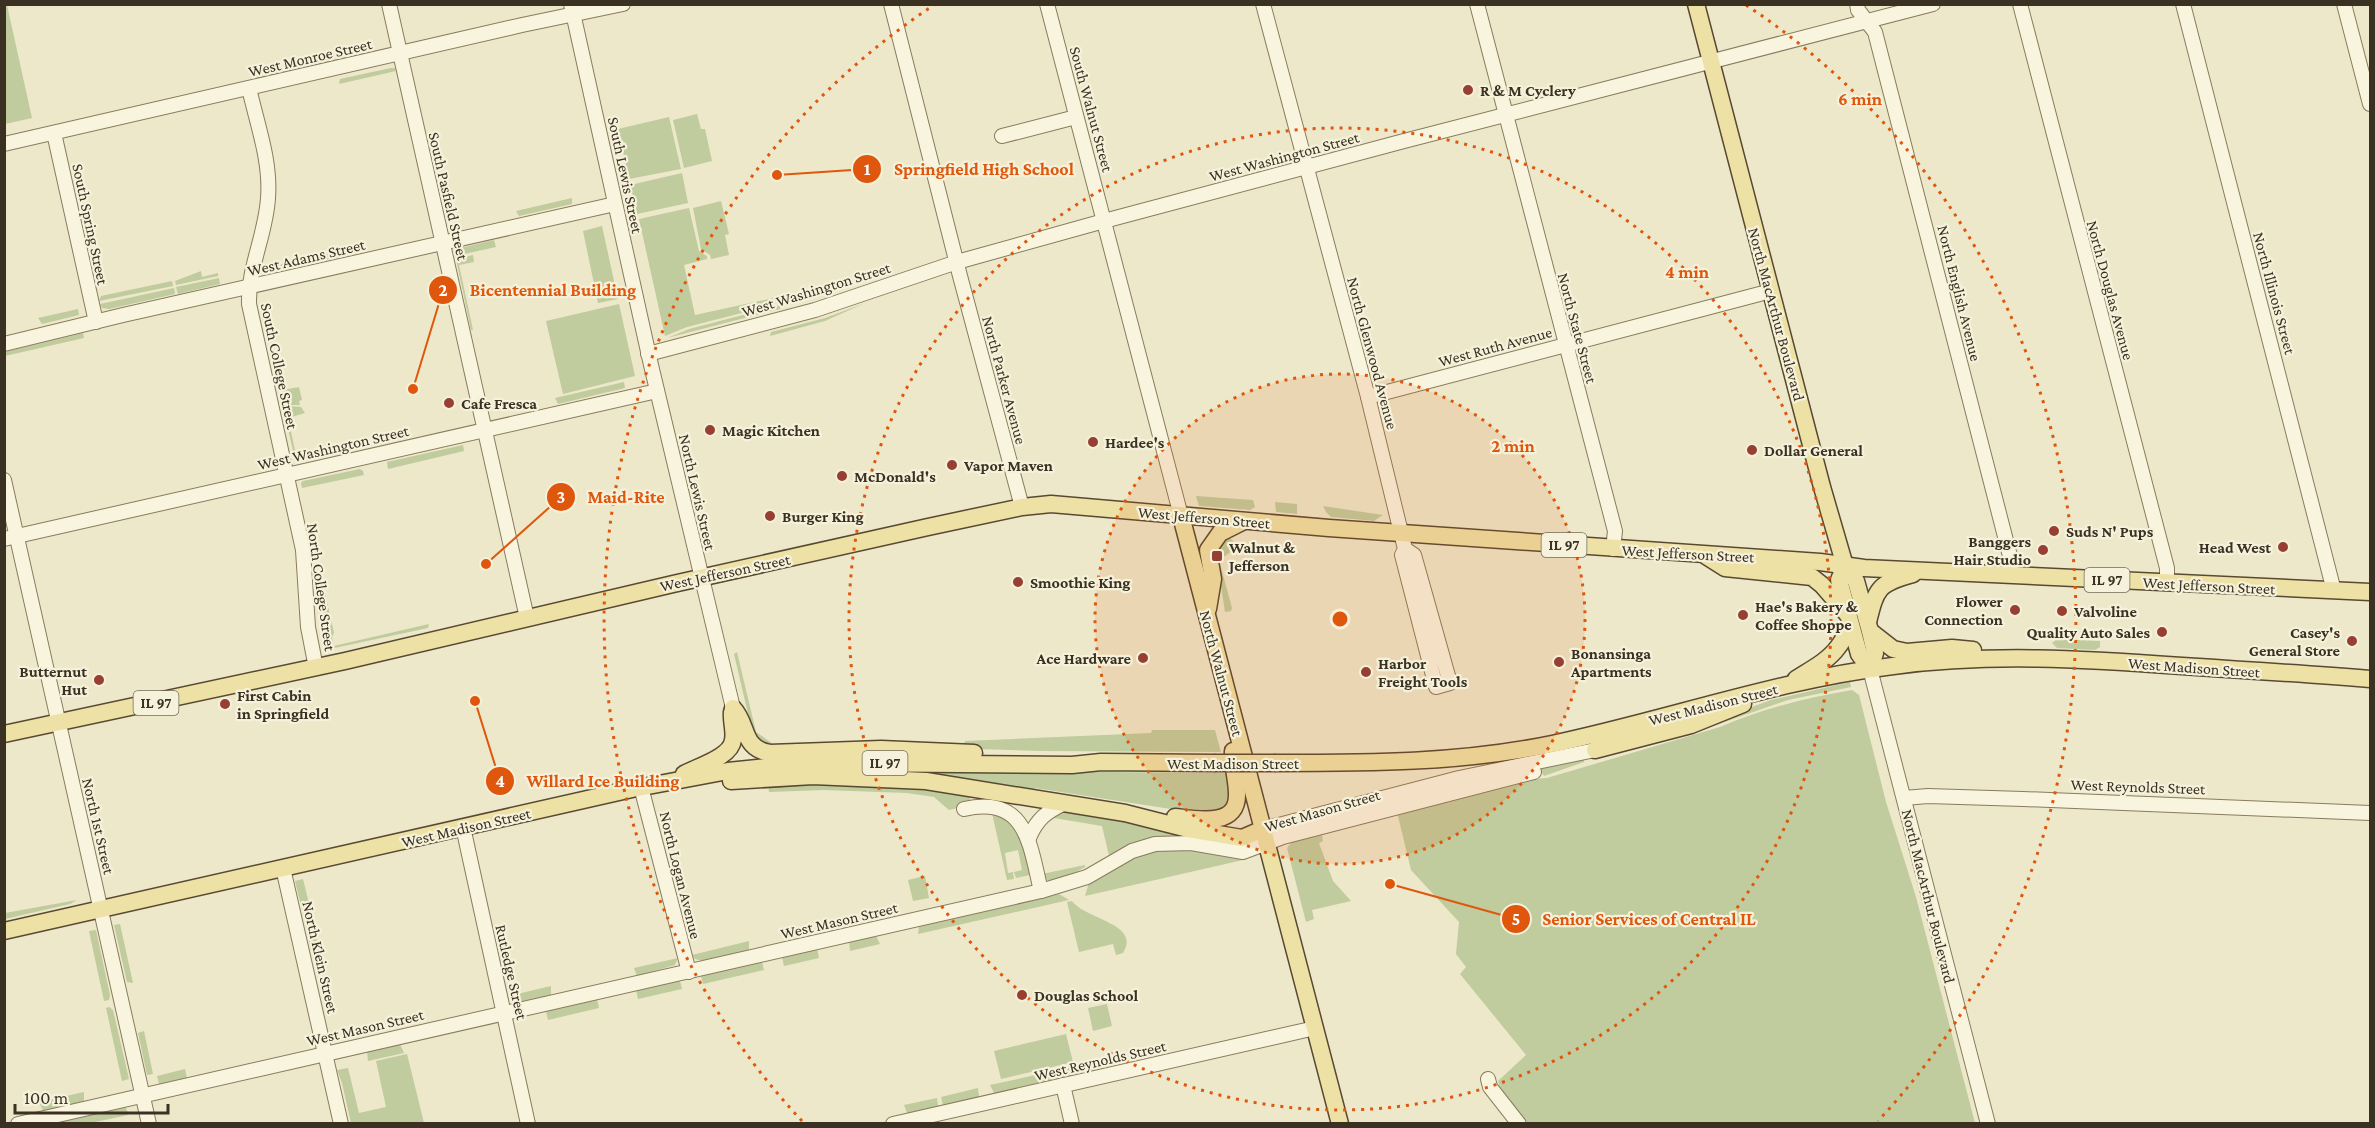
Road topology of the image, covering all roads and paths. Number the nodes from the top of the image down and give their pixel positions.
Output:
1 (389, 4) edge
2 (622, 4) edge
3 (891, 4) edge
4 (1047, 4) edge
5 (1263, 4) edge
6 (1477, 4) edge
7 (1696, 4) edge
8 (1857, 4) edge
9 (1933, 4) edge
10 (2020, 4) edge
11 (2183, 4) edge
12 (2344, 4) edge
13 (573, 10) edge
14 (1866, 22) junction
15 (400, 53) junction
16 (1711, 62) junction
17 (2367, 79) edge
18 (249, 88) junction
19 (2370, 104) edge
20 (1505, 115) junction
21 (1076, 117) junction
22 (54, 133) junction
23 (1002, 136) dead end
24 (4, 144) edge
25 (1307, 167) junction
26 (615, 204) junction
27 (1104, 221) junction
28 (443, 243) junction
29 (957, 262) junction
30 (251, 286) junction
31 (1771, 291) junction
32 (96, 322) junction
33 (4, 344) edge
34 (1565, 345) junction
35 (648, 354) junction
36 (657, 391) junction
37 (1368, 397) junction
38 (485, 430) junction
39 (286, 475) junction
40 (4, 480) edge
41 (1022, 507) junction
42 (1181, 516) junction
43 (1246, 521) junction
44 (1401, 532) junction
45 (11, 537) edge
46 (1405, 549) junction
47 (1613, 549) junction
48 (1705, 555) junction
49 (1845, 566) junction
50 (1922, 571) junction
51 (2011, 575) junction
52 (700, 577) junction
53 (2167, 583) junction
54 (2334, 591) junction
55 (2370, 592) edge
56 (1207, 615) junction
57 (527, 618) junction
58 (1859, 624) junction
59 (2005, 657) junction
60 (316, 668) junction
61 (1870, 669) junction
62 (2370, 679) edge
63 (1788, 684) junction
64 (733, 708) junction
65 (58, 722) junction
66 (1236, 726) junction
67 (4, 734) edge
68 (1595, 750) joint
69 (1101, 762) junction
70 (1534, 772) dead end
71 (670, 781) junction
72 (641, 786) junction
73 (1904, 798) junction
74 (1065, 803) junction
75 (964, 809) dead end
76 (1125, 813) junction
77 (2370, 813) edge
78 (463, 827) junction
79 (1265, 836) junction
80 (1029, 838) junction
81 (284, 868) junction
82 (1041, 891) junction
83 (100, 909) junction
84 (4, 931) edge
85 (688, 972) junction
86 (504, 1013) junction
87 (1315, 1028) junction
88 (326, 1053) junction
89 (1488, 1079) dead end
90 (1063, 1085) junction
91 (143, 1095) junction
92 (18, 1124) edge
93 (149, 1124) edge
94 (341, 1124) edge
95 (528, 1124) edge
96 (893, 1124) edge
97 (1072, 1124) edge
98 (1340, 1124) edge
99 (1520, 1124) edge
100 (1988, 1124) edge

1 - 15 street, South Pasfield Street
2 - 13 street, West Monroe Street
3 - 29 street, North Parker Avenue
4 - 21 street, South Walnut Street
5 - 25 street, North Glenwood Avenue
6 - 20 street, North State Street
7 - 16 main road, North MacArthur Boulevard
8 - 14 street, North English Avenue
9 - 14 street, West Washington Street
10 - 53 street, North Douglas Avenue
11 - 54 street, North Illinois Street
12 - 17 street
13 - 15 street, West Monroe Street
13 - 26 street, South Lewis Street
14 - 16 street, West Washington Street
14 - 51 street, North English Avenue
15 - 18 street, West Monroe Street
15 - 28 street, South Pasfield Street
16 - 20 street, West Washington Street
16 - 31 main road, North MacArthur Boulevard
17 - 19 street
18 - 22 street, West Monroe Street
18 - 30 street, South College Street
20 - 25 street, West Washington Street
20 - 34 street, North State Street
21 - 23 street
21 - 27 street, South Walnut Street
22 - 24 street, West Monroe Street
22 - 32 street, South Spring Street
25 - 27 street, West Washington Street
25 - 37 street, North Glenwood Avenue
26 - 28 street, West Adams Street
26 - 35 street, South Lewis Street
27 - 29 street, West Washington Street
27 - 42 street, North Walnut Street
28 - 30 street, West Adams Street
28 - 38 street, South Pasfield Street
29 - 35 street, West Washington Street
29 - 41 street, North Parker Avenue
30 - 32 street, West Adams Street
30 - 39 street, South College Street
31 - 34 street, West Ruth Avenue
31 - 49 main road, North MacArthur Boulevard
32 - 33 street, West Adams Street
34 - 37 street, West Ruth Avenue
34 - 47 street, North State Street
35 - 36 street, North Lewis Street
36 - 38 street, West Washington Street
36 - 52 street, North Lewis Street
37 - 44 street, North Glenwood Avenue
38 - 39 street, West Washington Street
38 - 57 street, South Pasfield Street
39 - 45 street, West Washington Street
39 - 60 street, North College Street
40 - 45 street, North 1st Street
41 - 42 main road, West Jefferson Street / IL 97
41 - 52 main road, West Jefferson Street / IL 97
42 - 43 main road, West Jefferson Street / IL 97
42 - 56 main road, North Walnut Street
43 - 44 main road, West Jefferson Street / IL 97
43 - 56 main road
44 - 46 street, North Glenwood Avenue
44 - 47 main road, West Jefferson Street / IL 97
45 - 65 street, North 1st Street
46 - 46 street, North Glenwood Avenue
47 - 48 main road, West Jefferson Street / IL 97
48 - 49 main road, West Jefferson Street / IL 97
48 - 58 main road
49 - 50 main road, West Jefferson Street / IL 97
49 - 58 main road, North MacArthur Boulevard
50 - 51 main road, West Jefferson Street / IL 97
50 - 58 main road
51 - 53 main road, West Jefferson Street / IL 97
52 - 57 main road, West Jefferson Street / IL 97
52 - 64 street, North Lewis Street
53 - 54 main road, West Jefferson Street / IL 97
54 - 55 main road, West Jefferson Street / IL 97
56 - 66 main road, North Walnut Street
57 - 60 main road, West Jefferson Street / IL 97
58 - 59 main road
58 - 61 main road, North MacArthur Boulevard
58 - 63 main road
59 - 61 main road, West Madison Street / IL 97
59 - 62 main road, West Madison Street / IL 97
60 - 65 main road, West Jefferson Street / IL 97
61 - 63 main road, West Madison Street / IL 97
61 - 73 street, North MacArthur Boulevard
63 - 68 main road
63 - 69 main road, West Madison Street / IL 97, bridge
64 - 69 main road
64 - 71 main road
65 - 67 main road, IL 97
65 - 83 street, North 1st Street
66 - 76 main road
66 - 79 main road, North Walnut Street
68 - 79 street, West Mason Street
69 - 71 main road, West Madison Street / IL 97
70 - 79 street, West Mason Street
71 - 72 main road, West Madison Street / IL 97
71 - 74 main road
72 - 78 main road, West Madison Street / IL 97
72 - 85 street, North Logan Avenue
73 - 77 street, West Reynolds Street
73 - 100 street, North MacArthur Boulevard
74 - 76 main road
74 - 80 street
75 - 80 street
76 - 79 main road
78 - 81 main road, West Madison Street / IL 97
78 - 86 street, Rutledge Street
79 - 82 street, West Mason Street
79 - 87 main road, North Walnut Street
80 - 82 street
81 - 83 main road, West Madison Street / IL 97
81 - 88 street, North Klein Street
82 - 85 street, West Mason Street
83 - 84 main road, IL 97
83 - 91 street, North 1st Street
85 - 86 street, West Mason Street
86 - 88 street, West Mason Street
86 - 95 street, Rutledge Street
87 - 90 street, West Reynolds Street
87 - 98 main road, North Walnut Street
88 - 91 street, West Mason Street
88 - 94 street, North Klein Street
89 - 99 street
90 - 96 street, West Reynolds Street
90 - 97 street
91 - 92 street, West Mason Street
91 - 93 street, North 1st Street

